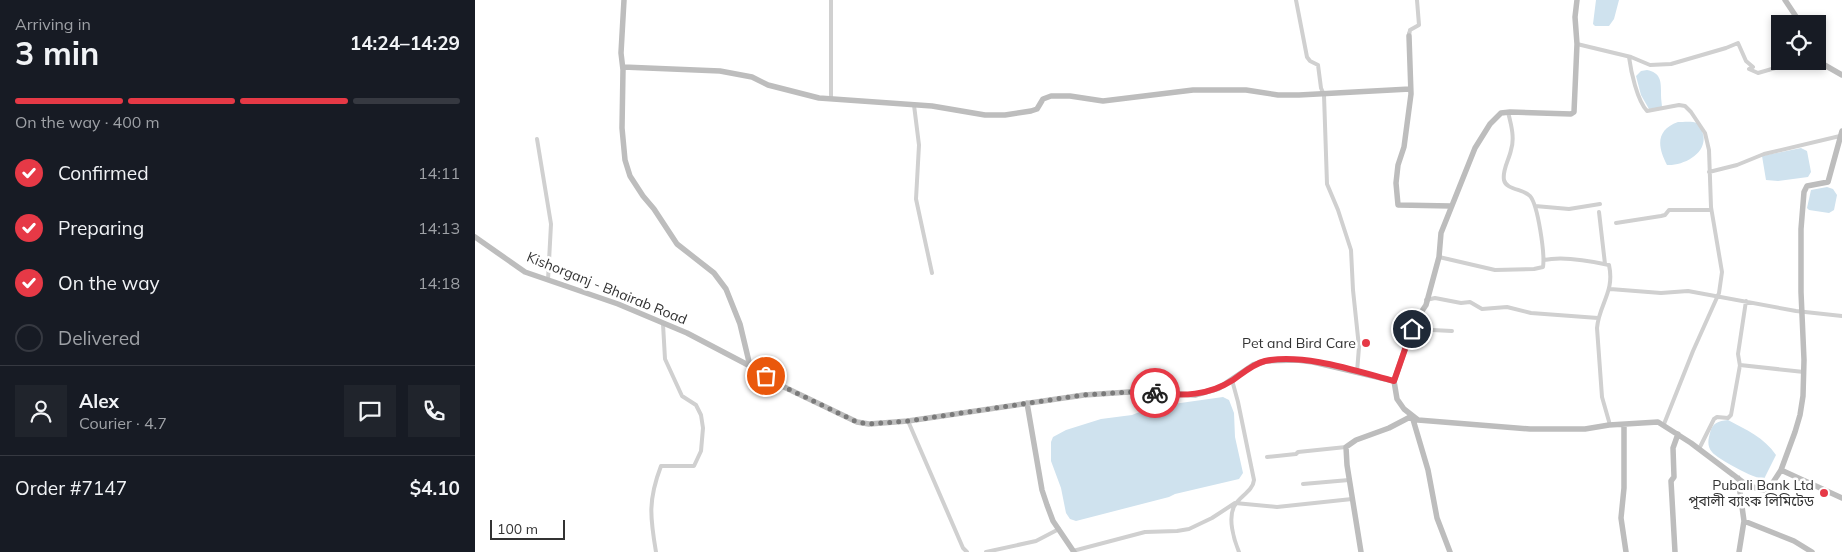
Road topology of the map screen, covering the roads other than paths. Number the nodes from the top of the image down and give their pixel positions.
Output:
1 (624, 0) edge
2 (831, 0) edge
3 (1296, 0) edge
4 (1417, 0) edge
5 (1577, 0) edge
6 (1785, 0) edge
7 (1795, 15) edge
8 (1409, 34) joint
9 (1577, 44) junction
10 (1629, 57) junction
11 (623, 66) junction
12 (1826, 67) edge
13 (1771, 69) edge
14 (1842, 75) edge
15 (1410, 90) junction
16 (1323, 94) junction
17 (831, 98) junction
18 (914, 105) junction
19 (1508, 112) junction
20 (1841, 133) edge
21 (537, 139) dead end
22 (1709, 172) junction
23 (1600, 204) dead end
24 (1451, 206) junction
25 (1535, 206) junction
26 (1711, 210) junction
27 (1599, 212) dead end
28 (1616, 223) dead end
29 (475, 237) edge
30 (1439, 257) junction
31 (1544, 260) junction
32 (1605, 264) junction
33 (932, 273) dead end
34 (548, 280) junction
35 (1611, 289) junction
36 (1717, 296) junction
37 (1426, 300) junction
38 (1746, 301) junction
39 (1802, 311) junction
40 (1842, 316) edge
41 (1598, 318) junction
42 (663, 324) junction
43 (1412, 329) junction
44 (1452, 331) dead end
45 (750, 366) junction
46 (1740, 366) junction
47 (1357, 372) junction
48 (1804, 372) junction
49 (1232, 380) junction
50 (1394, 381) junction
51 (1027, 404) junction
52 (1412, 416) junction
53 (908, 421) junction
54 (1625, 424) junction
55 (1664, 424) junction
56 (1610, 425) junction
57 (1678, 434) junction
58 (1346, 447) junction
59 (1699, 449) junction
60 (1267, 457) dead end
61 (1781, 470) junction
62 (1738, 478) junction
63 (1349, 480) junction
64 (1303, 484) dead end
65 (1842, 498) edge
66 (1352, 499) junction
67 (1235, 503) junction
68 (1744, 521) junction
69 (1059, 529) junction
70 (1073, 551) edge
71 (656, 552) edge
72 (967, 552) edge
73 (986, 552) edge
74 (1239, 552) edge
75 (1361, 552) edge
76 (1450, 552) edge
77 (1626, 552) edge
78 (1675, 552) edge
79 (1739, 552) edge
80 (1812, 552) edge

1 - 11 street
2 - 17 street
3 - 16 street
4 - 8 street
5 - 9 street
6 - 7 street
8 - 15 street
9 - 10 street
9 - 19 street
10 - 13 street
10 - 22 street
11 - 17 street
11 - 45 street
12 - 14 street
15 - 16 street
15 - 24 street
16 - 18 street
16 - 47 street
17 - 18 street
18 - 33 street
19 - 24 street
19 - 25 street
20 - 22 street
20 - 39 street
21 - 34 street
22 - 26 street
23 - 25 street
24 - 30 street
25 - 31 street
26 - 28 street
26 - 36 street
27 - 32 street
29 - 34 street, Kishorganj - Bhairab Road
30 - 31 street
30 - 37 street
31 - 32 street
32 - 35 street
34 - 42 street, Kishorganj - Bhairab Road
35 - 36 street
35 - 41 street
36 - 38 street
36 - 55 street
37 - 41 street
37 - 43 street
38 - 39 street
38 - 46 street
39 - 40 street
39 - 48 street
41 - 56 street
42 - 45 street, Kishorganj - Bhairab Road
42 - 71 street
43 - 44 street
43 - 50 street
45 - 53 street, Kishorganj - Bhairab Road
46 - 48 street
46 - 59 street
47 - 49 street, Kishorganj - Bhairab Road
47 - 50 street, Kishorganj - Bhairab Road
48 - 61 street
49 - 51 street, Kishorganj - Bhairab Road
49 - 67 street
50 - 52 street
51 - 53 street, Kishorganj - Bhairab Road
51 - 69 street
52 - 56 street
52 - 58 street
52 - 76 street
53 - 72 street
54 - 55 street
54 - 56 street
54 - 77 street
55 - 57 street
57 - 59 street
57 - 78 street
58 - 60 street
58 - 63 street
59 - 62 street
61 - 62 street
61 - 65 street
62 - 68 street
63 - 64 street
63 - 66 street
66 - 67 street
66 - 75 street
67 - 70 street
67 - 74 street
68 - 79 street
68 - 80 street
69 - 70 street
69 - 73 street

